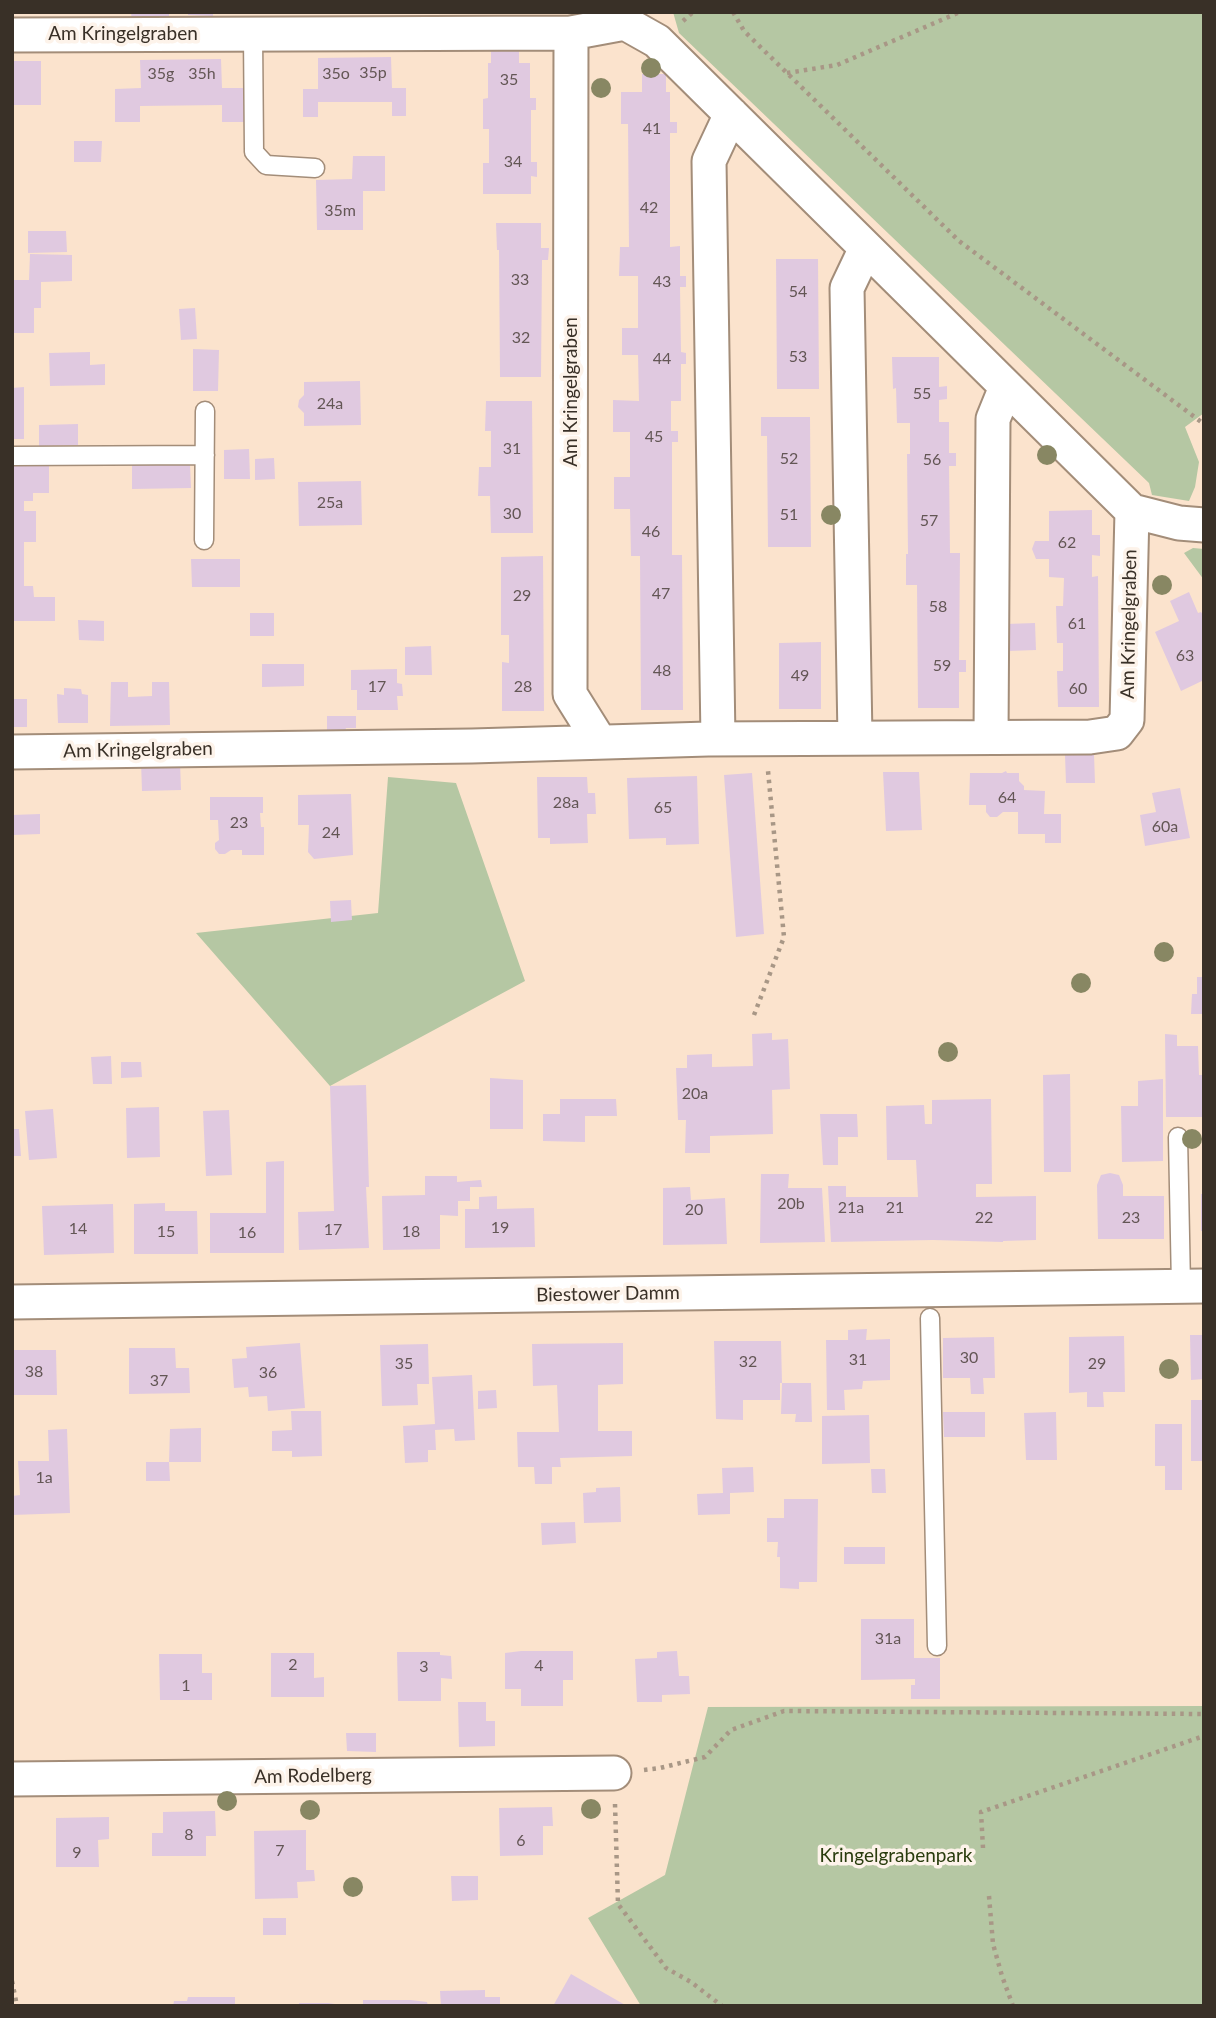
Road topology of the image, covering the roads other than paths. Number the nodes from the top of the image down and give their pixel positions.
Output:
1 (624, 17) edge
2 (253, 33) junction
3 (571, 33) junction
4 (12, 35) edge
5 (731, 114) junction
6 (315, 168) dead end
7 (866, 248) junction
8 (1006, 387) junction
9 (205, 411) dead end
10 (205, 455) junction
11 (12, 456) edge
12 (1132, 511) junction
13 (1204, 525) edge
14 (204, 540) dead end
15 (855, 737) junction
16 (991, 737) junction
17 (718, 739) junction
18 (600, 742) junction
19 (12, 752) edge
20 (1178, 1137) dead end
21 (1193, 1286) edge
22 (12, 1302) edge
23 (930, 1318) dead end
24 (937, 1646) dead end
25 (614, 1773) road end
26 (12, 1779) edge

1 - 3 street, Am Kringelgraben
1 - 5 street, Am Kringelgraben
2 - 3 street, Am Kringelgraben
2 - 4 street, Am Kringelgraben
2 - 6 lane
3 - 18 street, Am Kringelgraben
5 - 7 street, Am Kringelgraben
5 - 17 street
7 - 8 street, Am Kringelgraben
7 - 15 street
8 - 12 street, Am Kringelgraben
8 - 16 street
9 - 10 lane
10 - 11 lane
10 - 14 lane
12 - 13 street, Am Kringelgraben
12 - 16 street, Am Kringelgraben
15 - 16 street, Am Kringelgraben
15 - 17 street, Am Kringelgraben
17 - 18 street, Am Kringelgraben
18 - 19 street, Am Kringelgraben
20 - 21 lane
21 - 22 street, Biestower Damm
23 - 24 lane
25 - 26 street, Am Rodelberg

